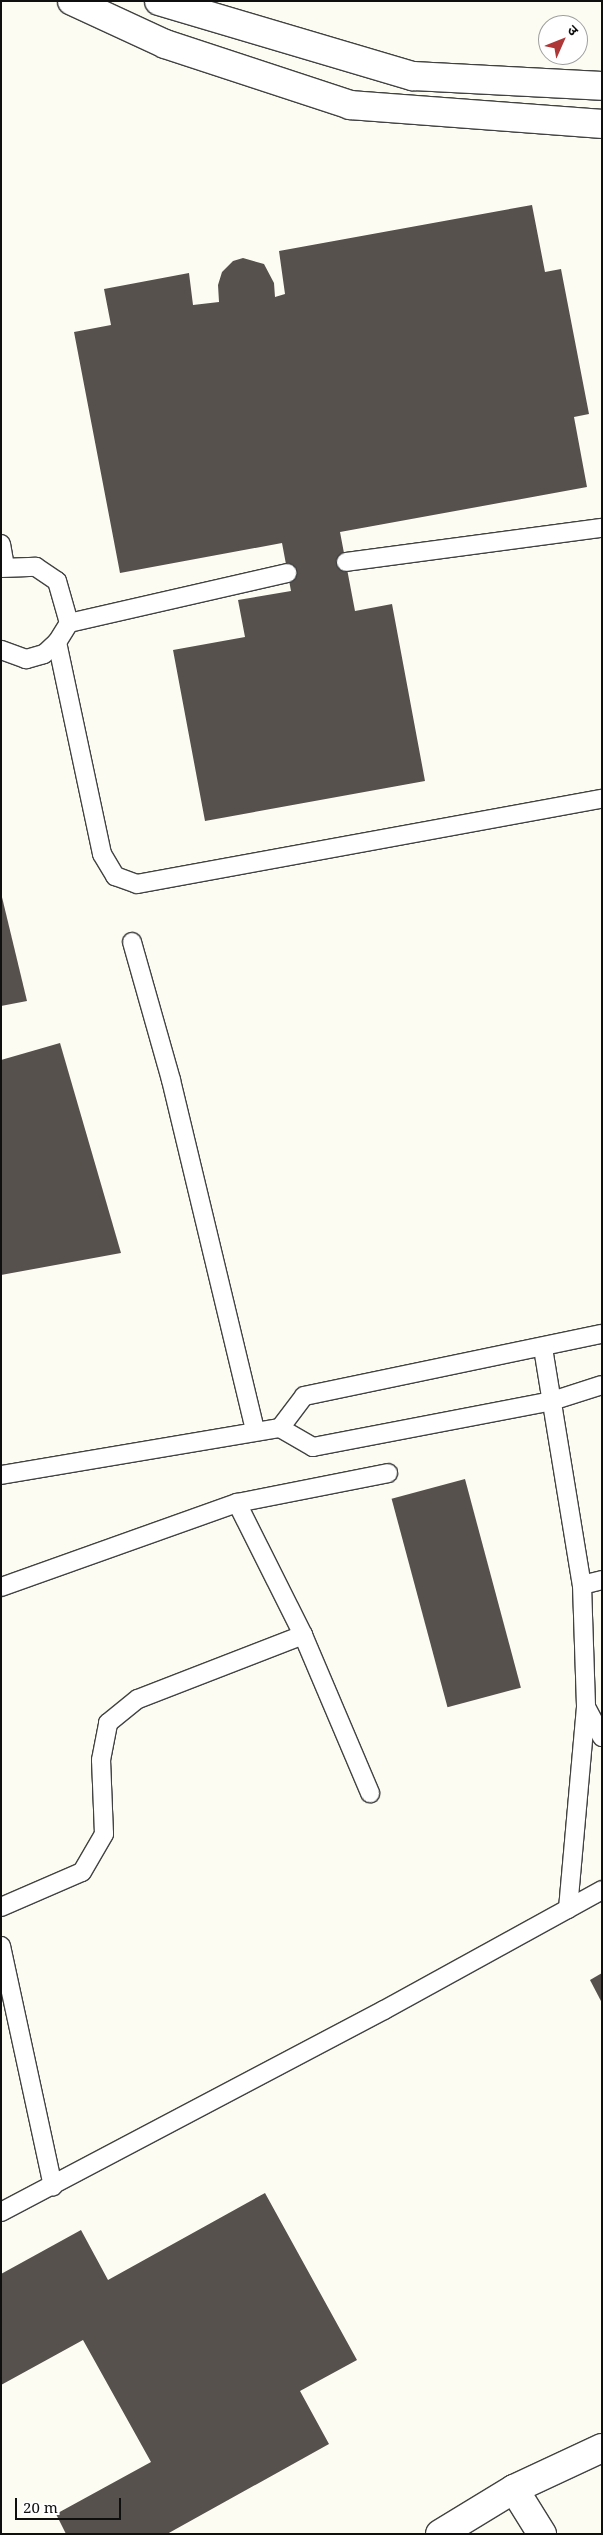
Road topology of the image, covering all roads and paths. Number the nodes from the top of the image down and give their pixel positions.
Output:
1 (72, 1) edge
2 (159, 1) edge
3 (602, 86) edge
4 (601, 127) edge
5 (602, 528) edge
6 (1, 544) edge
7 (346, 562) dead end
8 (3, 567) edge
9 (287, 573) dead end
10 (69, 623) junction
11 (57, 642) junction
12 (1, 650) edge
13 (602, 799) edge
14 (132, 942) dead end
15 (602, 1334) edge
16 (543, 1348) junction
17 (602, 1385) edge
18 (552, 1401) junction
19 (280, 1428) junction
20 (255, 1431) junction
21 (388, 1473) dead end
22 (1, 1475) edge
23 (237, 1503) junction
24 (602, 1580) edge
25 (582, 1585) junction
26 (1, 1587) edge
27 (303, 1635) junction
28 (586, 1707) junction
29 (602, 1737) edge
30 (370, 1793) dead end
31 (602, 1890) edge
32 (1, 1907) edge
33 (568, 1909) junction
34 (1, 1946) edge
35 (53, 2186) junction
36 (1, 2212) edge
37 (602, 2448) edge
38 (514, 2489) junction
39 (440, 2534) edge
40 (542, 2534) edge

1 - 4 street
2 - 3 street
5 - 7 lane
6 - 8 lane
8 - 10 lane
9 - 10 lane
10 - 11 lane
11 - 12 lane
11 - 13 lane
14 - 20 lane
15 - 16 lane
16 - 18 lane
16 - 19 lane
17 - 18 lane
18 - 19 lane
18 - 25 lane
19 - 20 lane
20 - 22 lane
21 - 23 lane
23 - 26 lane
23 - 27 lane
24 - 25 lane
25 - 28 lane
27 - 30 lane
27 - 32 lane
28 - 29 lane
28 - 33 lane
31 - 33 lane
33 - 35 lane
34 - 35 lane
35 - 36 lane
37 - 38 street
38 - 39 street
38 - 40 street

